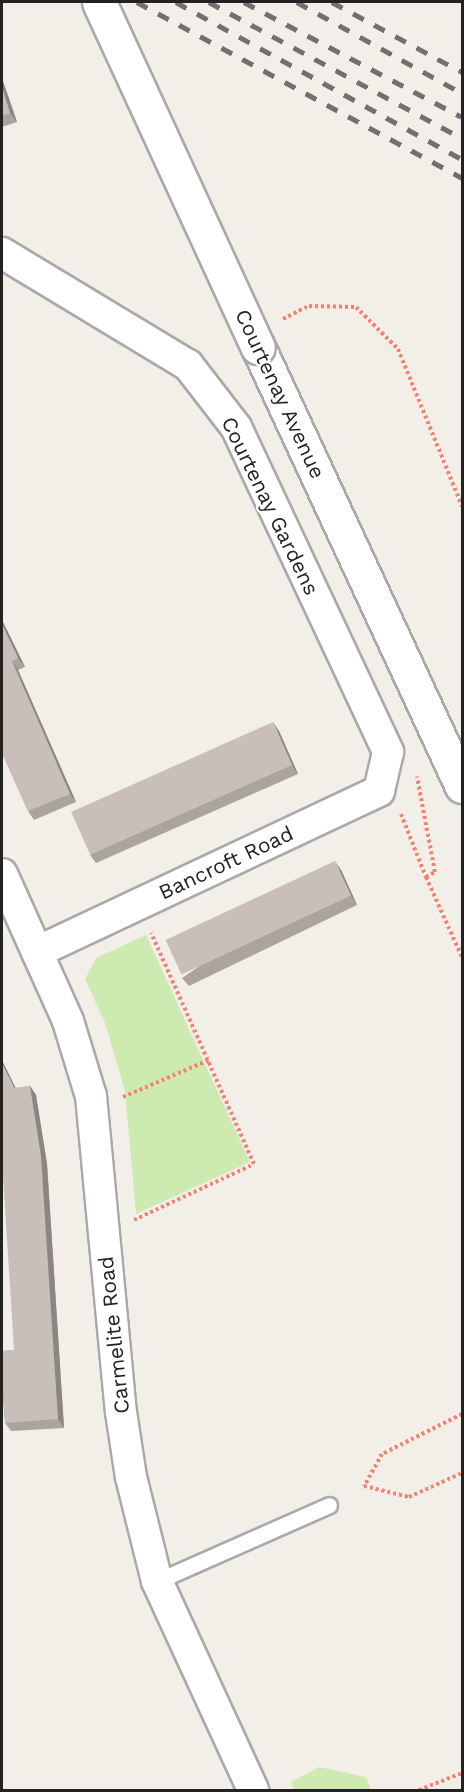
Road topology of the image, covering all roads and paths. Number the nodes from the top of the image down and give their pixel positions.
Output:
1 (99, 2) edge
2 (2, 253) edge
3 (266, 336) junction
4 (462, 506) edge
5 (386, 762) junction
6 (416, 769) dead end
7 (462, 786) edge
8 (2, 873) edge
9 (426, 877) junction
10 (138, 905) junction
11 (37, 952) junction
12 (462, 957) edge
13 (209, 1060) junction
14 (92, 1110) junction
15 (104, 1234) junction
16 (462, 1414) edge
17 (462, 1473) edge
18 (329, 1505) dead end
19 (157, 1581) junction
20 (462, 1773) edge
21 (253, 1791) edge
22 (420, 1791) edge

1 - 3 street, Courtenay Avenue, bridge
2 - 5 street, Courtenay Gardens
3 - 4 path
3 - 7 street, Courtenay Avenue
5 - 9 path
5 - 10 street, Bancroft Road
6 - 9 path
8 - 11 street, Carmelite Road
9 - 12 path
10 - 11 street, Bancroft Road
10 - 13 path
11 - 14 street, Carmelite Road
13 - 14 path
13 - 15 path
14 - 15 street, Carmelite Road
15 - 19 street, Carmelite Road
16 - 17 path
18 - 19 lane
19 - 21 street, Carmelite Road
20 - 22 path

